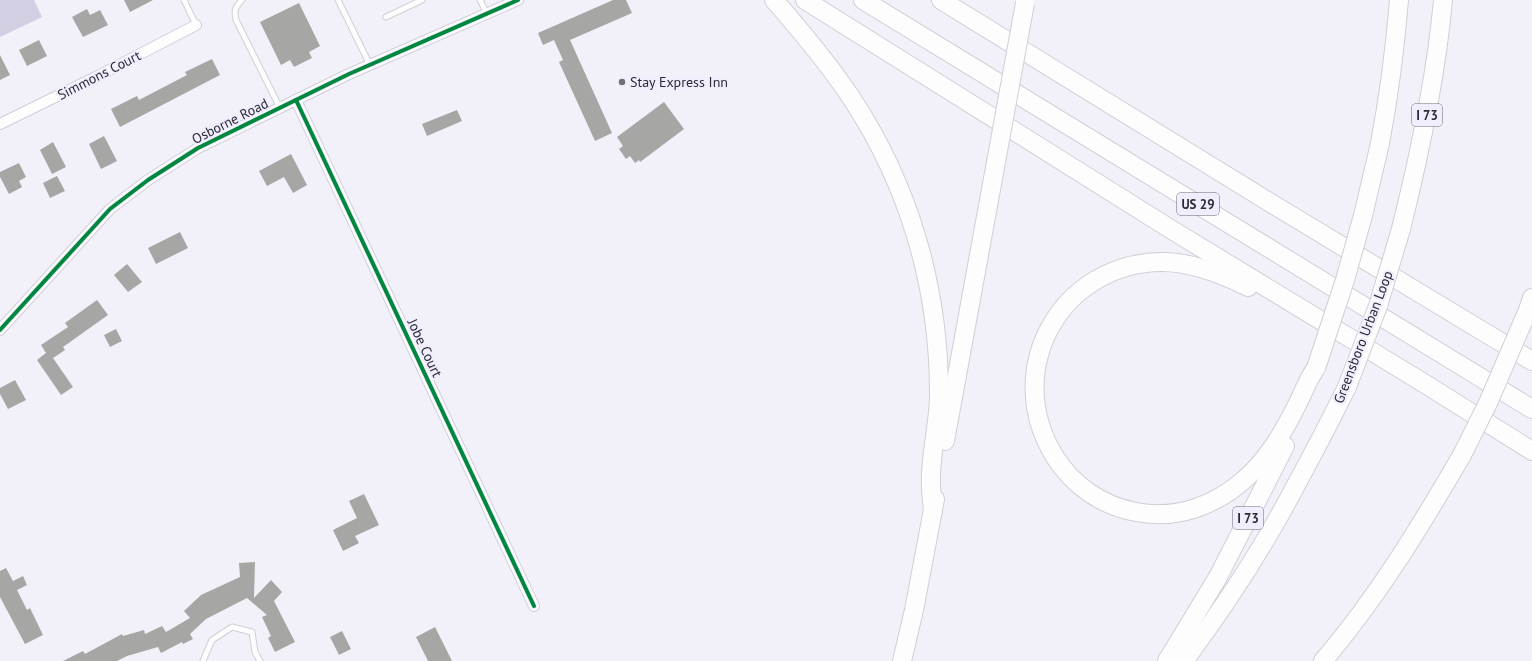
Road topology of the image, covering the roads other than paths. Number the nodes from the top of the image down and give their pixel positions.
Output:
1 (184, 0) edge
2 (242, 0) edge
3 (338, 0) edge
4 (422, 0) edge
5 (480, 0) edge
6 (518, 0) edge
7 (774, 0) edge
8 (805, 0) edge
9 (863, 0) edge
10 (941, 0) edge
11 (1399, 0) edge
12 (1444, 0) edge
13 (1025, 1) edge
14 (487, 14) junction
15 (386, 17) dead end
16 (196, 25) joint
17 (370, 65) junction
18 (296, 100) junction
19 (280, 108) junction
20 (0, 124) edge
21 (1291, 302) junction
22 (1531, 304) edge
23 (0, 330) edge
24 (1532, 361) edge
25 (1316, 368) junction
26 (1532, 409) edge
27 (1532, 451) edge
28 (933, 511) junction
29 (534, 606) dead end
30 (203, 661) edge
31 (260, 661) edge
32 (902, 661) edge
33 (1167, 661) edge
34 (1184, 661) edge
35 (1323, 661) edge

1 - 16 lane
2 - 19 lane
3 - 17 lane
4 - 15 lane
5 - 14 lane
6 - 14 street, Osborne Road
7 - 28 highway
8 - 21 highway
9 - 26 highway, US 29
10 - 24 highway, US 29
11 - 25 highway, I 73, bridge
12 - 34 highway, Greensboro Urban Loop / I 73, bridge
13 - 28 highway, bridge
14 - 17 street, Osborne Road
16 - 20 street, Simmons Court
17 - 18 street, Osborne Road
18 - 19 street, Osborne Road
18 - 29 street, Jobe Court
19 - 23 street, Osborne Road
21 - 25 highway
21 - 27 highway
22 - 35 highway, bridge
25 - 33 highway, I 73
28 - 32 highway
30 - 31 lane

